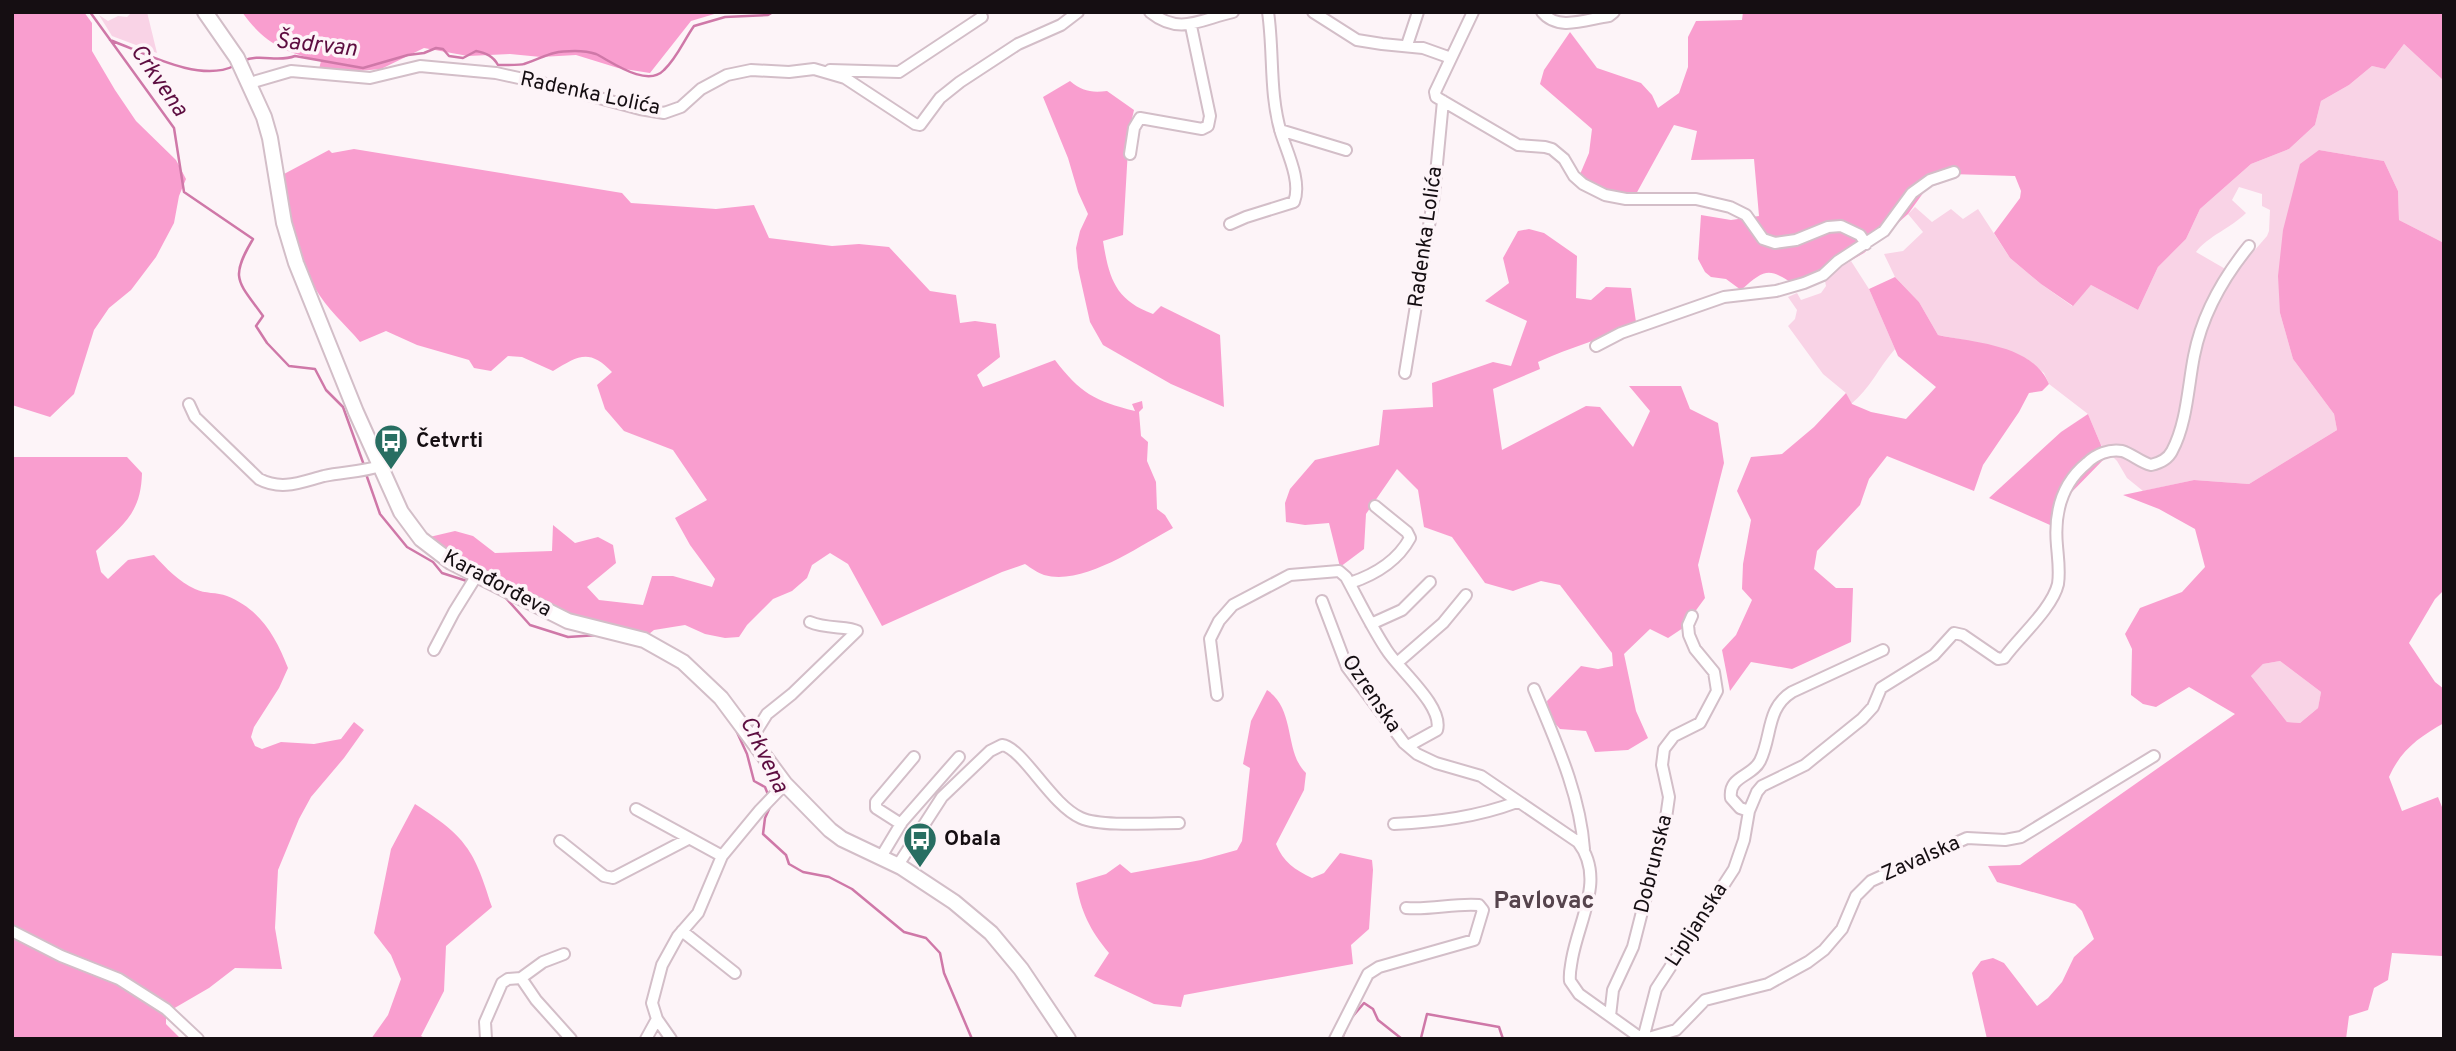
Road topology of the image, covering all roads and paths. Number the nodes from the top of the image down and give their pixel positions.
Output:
1 (205, 12) edge
2 (1078, 12) edge
3 (1150, 12) edge
4 (1233, 12) edge
5 (1268, 12) edge
6 (1418, 12) edge
7 (1473, 12) edge
8 (1542, 12) edge
9 (1614, 12) edge
10 (1320, 14) edge
11 (982, 17) dead end
12 (1191, 26) junction
13 (1407, 45) junction
14 (1451, 58) junction
15 (820, 71) junction
16 (250, 83) junction
17 (1443, 101) junction
18 (1280, 130) junction
19 (1346, 150) dead end
20 (1129, 154) dead end
21 (1954, 172) dead end
22 (1230, 224) dead end
23 (1866, 244) junction
24 (2249, 246) dead end
25 (1596, 346) dead end
26 (1405, 373) dead end
27 (189, 404) dead end
28 (371, 469) junction
29 (1375, 506) dead end
30 (474, 581) junction
31 (1430, 582) dead end
32 (1350, 583) junction
33 (1466, 595) dead end
34 (1322, 601) dead end
35 (1692, 616) dead end
36 (810, 622) dead end
37 (1371, 624) junction
38 (434, 650) dead end
39 (1883, 650) dead end
40 (1397, 663) junction
41 (1534, 689) dead end
42 (1217, 695) dead end
43 (752, 738) junction
44 (1408, 746) junction
45 (2154, 756) dead end
46 (914, 757) dead end
47 (959, 757) dead end
48 (780, 788) junction
49 (1517, 802) junction
50 (636, 809) dead end
51 (1749, 811) junction
52 (1179, 823) dead end
53 (901, 824) junction
54 (1394, 824) dead end
55 (688, 839) junction
56 (560, 841) dead end
57 (1584, 849) junction
58 (722, 856) junction
59 (881, 857) junction
60 (898, 865) junction
61 (1406, 908) dead end
62 (12, 931) edge
63 (682, 931) junction
64 (564, 954) dead end
65 (735, 973) dead end
66 (521, 978) junction
67 (1610, 1016) junction
68 (657, 1019) junction
69 (198, 1039) edge
70 (486, 1039) edge
71 (571, 1039) edge
72 (646, 1039) edge
73 (671, 1039) edge
74 (1068, 1039) edge
75 (1335, 1039) edge
76 (1643, 1039) edge

1 - 16 main road, Karađorđeva
2 - 15 street, Radenka Lolića
3 - 12 street
4 - 12 street
5 - 18 street
6 - 13 street
7 - 14 street
8 - 9 street
10 - 13 street
11 - 15 street
12 - 20 street
13 - 14 street
14 - 17 street, Radenka Lolića
15 - 16 street, Radenka Lolića
16 - 28 main road, Karađorđeva
17 - 23 street
17 - 26 street, Radenka Lolića
18 - 19 street
18 - 22 street
21 - 23 street
23 - 25 street
24 - 51 street, Lipljanska
27 - 28 street
28 - 30 main road, Karađorđeva
29 - 32 street
30 - 38 street
30 - 43 main road, Karađorđeva
31 - 37 street, Ozrenska
32 - 37 street, Ozrenska
32 - 42 street
33 - 40 street, Ozrenska
34 - 44 street, Ozrenska
35 - 67 street, Dobrunska
36 - 43 street
37 - 40 street, Ozrenska
39 - 51 street
40 - 44 street, Ozrenska
41 - 57 street
43 - 48 main road, Karađorđeva
44 - 49 street, Ozrenska
45 - 76 street, Zavalska
46 - 53 street
47 - 53 street
48 - 58 street
48 - 59 main road, Karađorđeva
49 - 54 street
49 - 57 street, Ozrenska
50 - 55 street
51 - 76 street, Lipljanska
52 - 60 street
53 - 59 street
55 - 56 street
55 - 58 street
57 - 67 street
58 - 63 street
59 - 60 main road, Karađorđeva
60 - 74 main road, Karađorđeva
61 - 75 street
62 - 69 street
63 - 65 street
63 - 68 street
64 - 66 street
66 - 70 street
66 - 71 street
67 - 76 street
68 - 72 street
68 - 73 street

